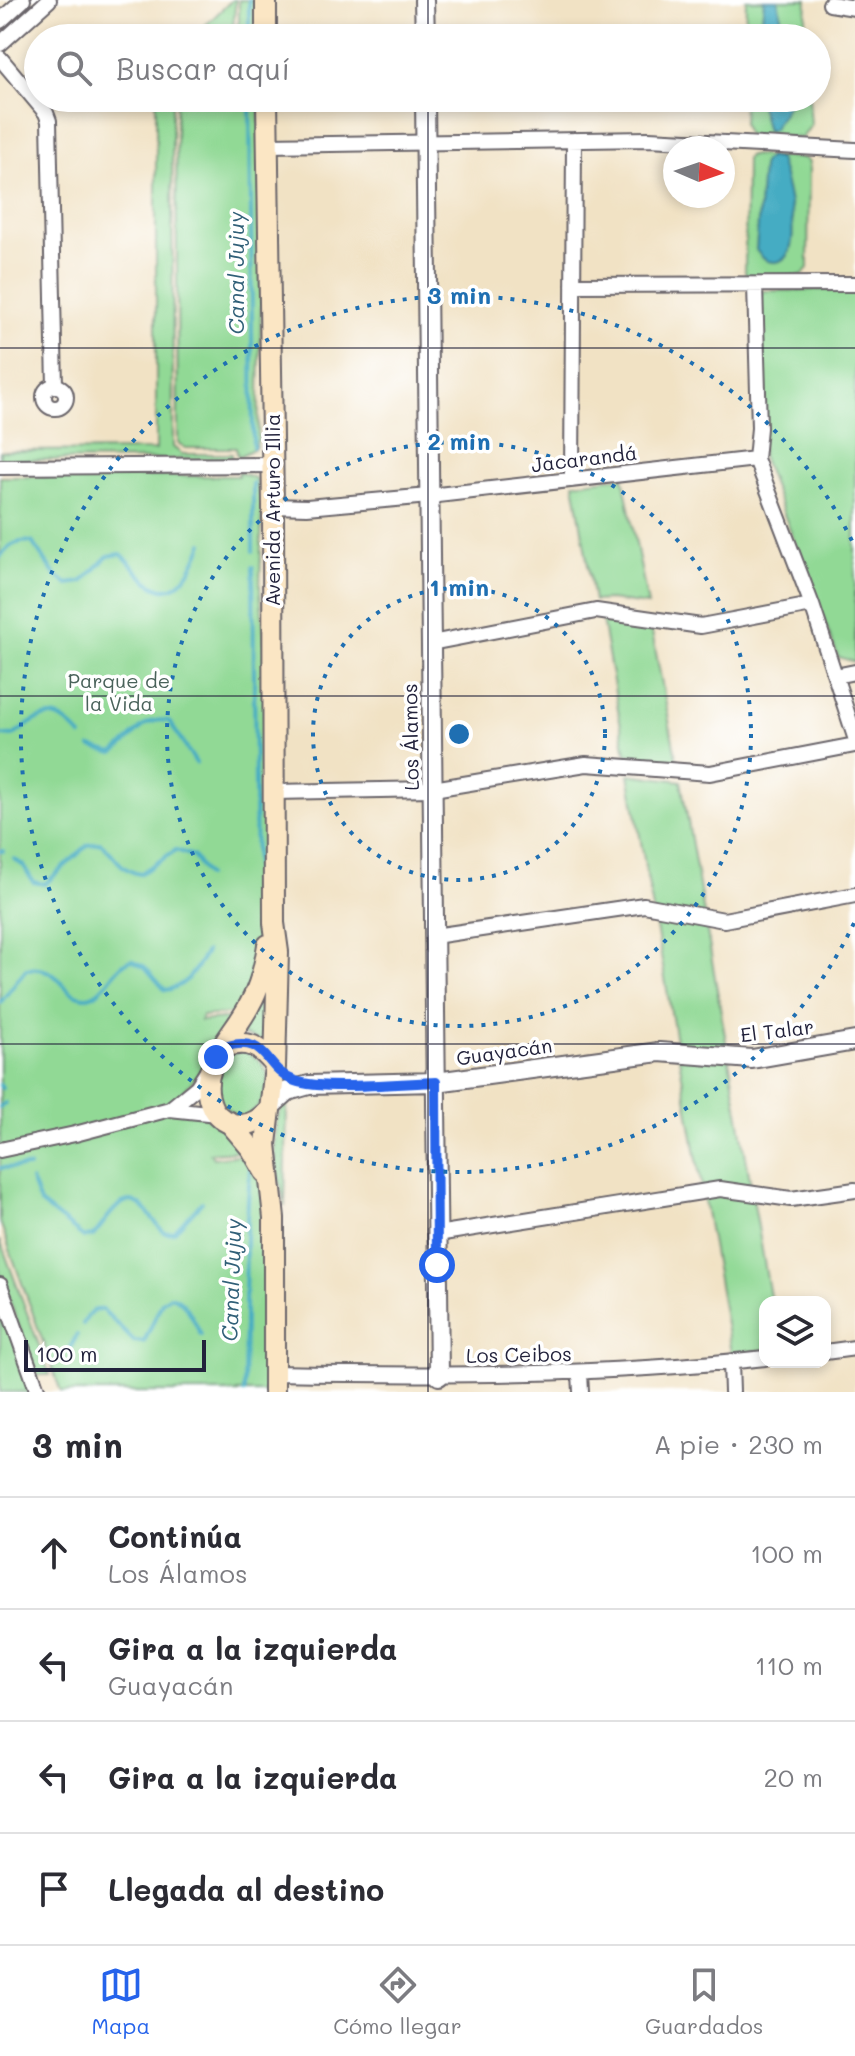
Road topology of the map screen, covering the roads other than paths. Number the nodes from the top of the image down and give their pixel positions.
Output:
1 (23, 0) edge
2 (49, 0) edge
3 (266, 0) edge
4 (424, 0) edge
5 (830, 4) dead end
6 (855, 8) edge
7 (0, 21) edge
8 (266, 24) edge
9 (425, 24) edge
10 (0, 44) edge
11 (0, 58) edge
12 (24, 87) edge
13 (45, 112) edge
14 (267, 112) edge
15 (425, 112) edge
16 (574, 140) junction
17 (426, 142) junction
18 (268, 145) junction
19 (855, 150) edge
20 (855, 284) edge
21 (573, 285) junction
22 (755, 285) junction
23 (55, 386) dead end
24 (756, 459) junction
25 (272, 465) junction
26 (0, 467) edge
27 (572, 480) junction
28 (429, 496) junction
29 (273, 506) junction
30 (812, 605) junction
31 (431, 643) junction
32 (855, 672) edge
33 (835, 676) junction
34 (855, 737) edge
35 (855, 745) edge
36 (433, 789) junction
37 (274, 792) junction
38 (855, 895) edge
39 (274, 923) junction
40 (434, 936) junction
41 (855, 1041) edge
42 (224, 1047) junction
43 (704, 1055) joint
44 (210, 1066) junction
45 (275, 1066) junction
46 (436, 1082) junction
47 (309, 1085) junction
48 (270, 1108) junction
49 (170, 1109) junction
50 (223, 1118) junction
51 (0, 1150) edge
52 (269, 1179) junction
53 (855, 1190) edge
54 (437, 1234) junction
55 (0, 1285) edge
56 (855, 1348) edge
57 (831, 1351) edge
58 (759, 1359) edge
59 (731, 1362) junction
60 (580, 1373) junction
61 (439, 1376) junction
62 (274, 1383) edge
63 (38, 1392) edge
64 (581, 1392) edge
65 (732, 1392) edge

1 - 7 street
2 - 10 street
3 - 8 main road
4 - 9 street
5 - 6 street
11 - 12 street
13 - 23 street
14 - 18 main road, Avenida Arturo Illia
15 - 17 street, Los Álamos
16 - 17 street
16 - 19 street
16 - 21 street
17 - 18 street
17 - 28 street, Los Álamos
18 - 25 main road, Avenida Arturo Illia
20 - 22 street
21 - 22 street
21 - 27 street
22 - 24 street
24 - 27 street, Jacarandá
24 - 30 street
25 - 26 street
25 - 29 main road, Avenida Arturo Illia
27 - 28 street, Jacarandá
28 - 29 street, Jacarandá
28 - 31 street, Los Álamos
29 - 37 main road, Avenida Arturo Illia
30 - 31 street
30 - 33 street
31 - 36 street, Los Álamos
32 - 33 street
33 - 34 street
35 - 36 street
36 - 37 street
36 - 40 street, Los Álamos
37 - 39 main road, Avenida Arturo Illia
38 - 40 street
39 - 42 main road, Avenida Arturo Illia
39 - 45 main road, Avenida Arturo Illia
40 - 46 street, Los Álamos
41 - 43 street, El Talar
42 - 44 main road
42 - 45 main road
43 - 46 street, Guayacán
44 - 49 street
44 - 50 main road
45 - 47 street, Guayacán
45 - 48 main road
46 - 47 street, Guayacán
46 - 54 street, Los Álamos
47 - 48 street, Guayacán
48 - 50 main road
48 - 52 main road
49 - 50 street
49 - 51 street
50 - 52 main road
52 - 62 main road
53 - 54 street
54 - 61 street, Los Álamos
55 - 63 street
56 - 57 street
58 - 59 street, Los Ceibos
59 - 60 street, Los Ceibos
59 - 65 street
60 - 61 street, Los Ceibos
60 - 64 street
61 - 62 street, Los Ceibos

